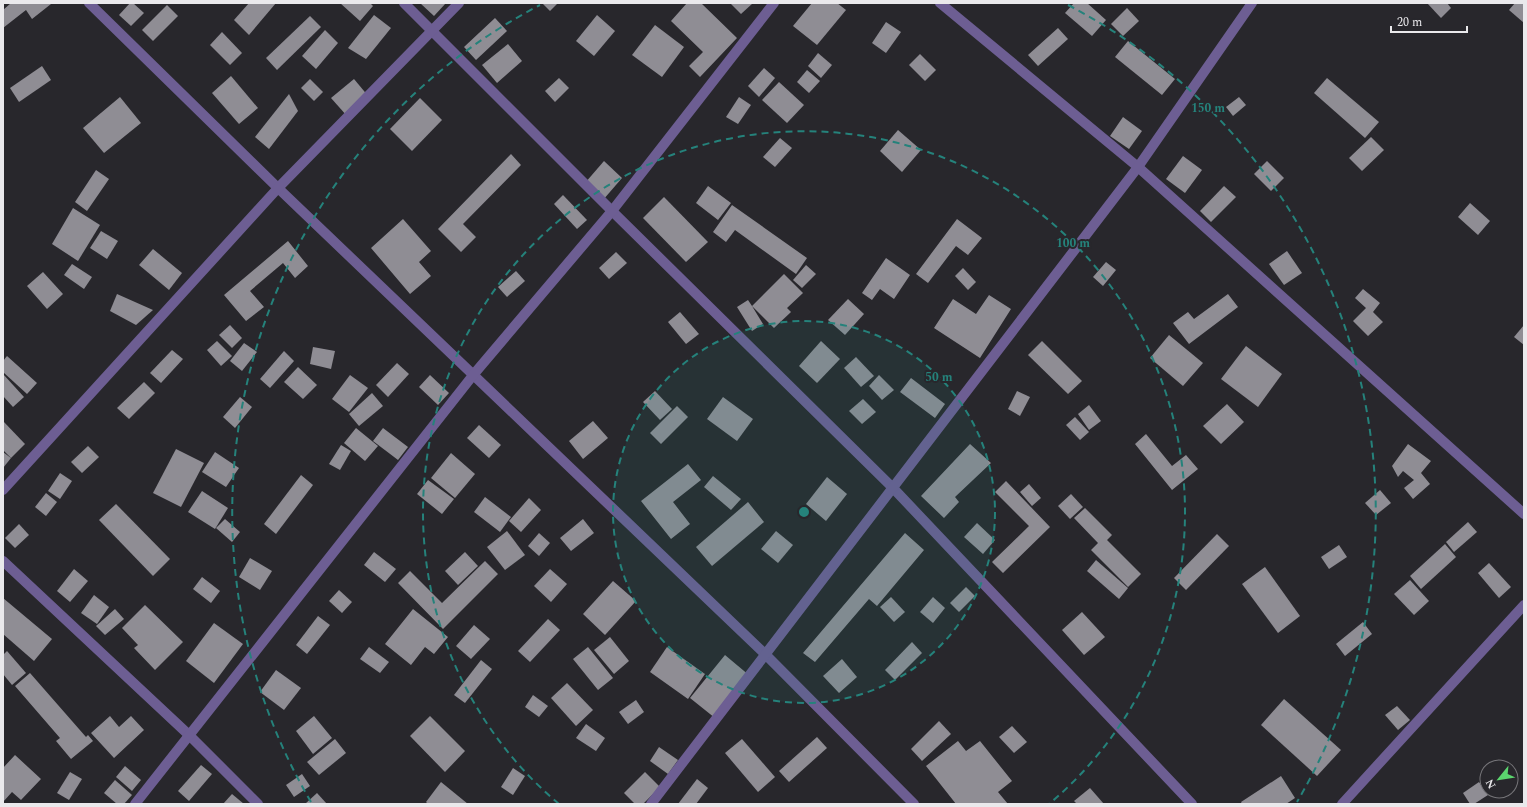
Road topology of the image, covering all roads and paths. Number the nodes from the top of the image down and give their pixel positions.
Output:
1 (89, 3) edge
2 (404, 3) edge
3 (459, 3) edge
4 (774, 3) edge
5 (940, 3) edge
6 (1252, 3) edge
7 (432, 31) junction
8 (1138, 166) junction
9 (278, 188) junction
10 (612, 211) junction
11 (474, 374) junction
12 (893, 488) junction
13 (3, 490) edge
14 (1524, 514) edge
15 (3, 561) edge
16 (1524, 605) edge
17 (766, 655) junction
18 (189, 735) junction
19 (134, 804) edge
20 (258, 804) edge
21 (651, 804) edge
22 (914, 804) edge
23 (1192, 804) edge
24 (1342, 804) edge

1 - 9 street
2 - 7 street
3 - 7 street
4 - 10 street
5 - 8 street
6 - 8 street
7 - 9 street
7 - 10 street
8 - 12 street
8 - 14 street
9 - 11 street
9 - 13 street
10 - 11 street
10 - 12 street
11 - 17 street
11 - 18 street
12 - 17 street
12 - 23 street
15 - 18 street
16 - 24 street
17 - 21 street
17 - 22 street
18 - 19 street
18 - 20 street

